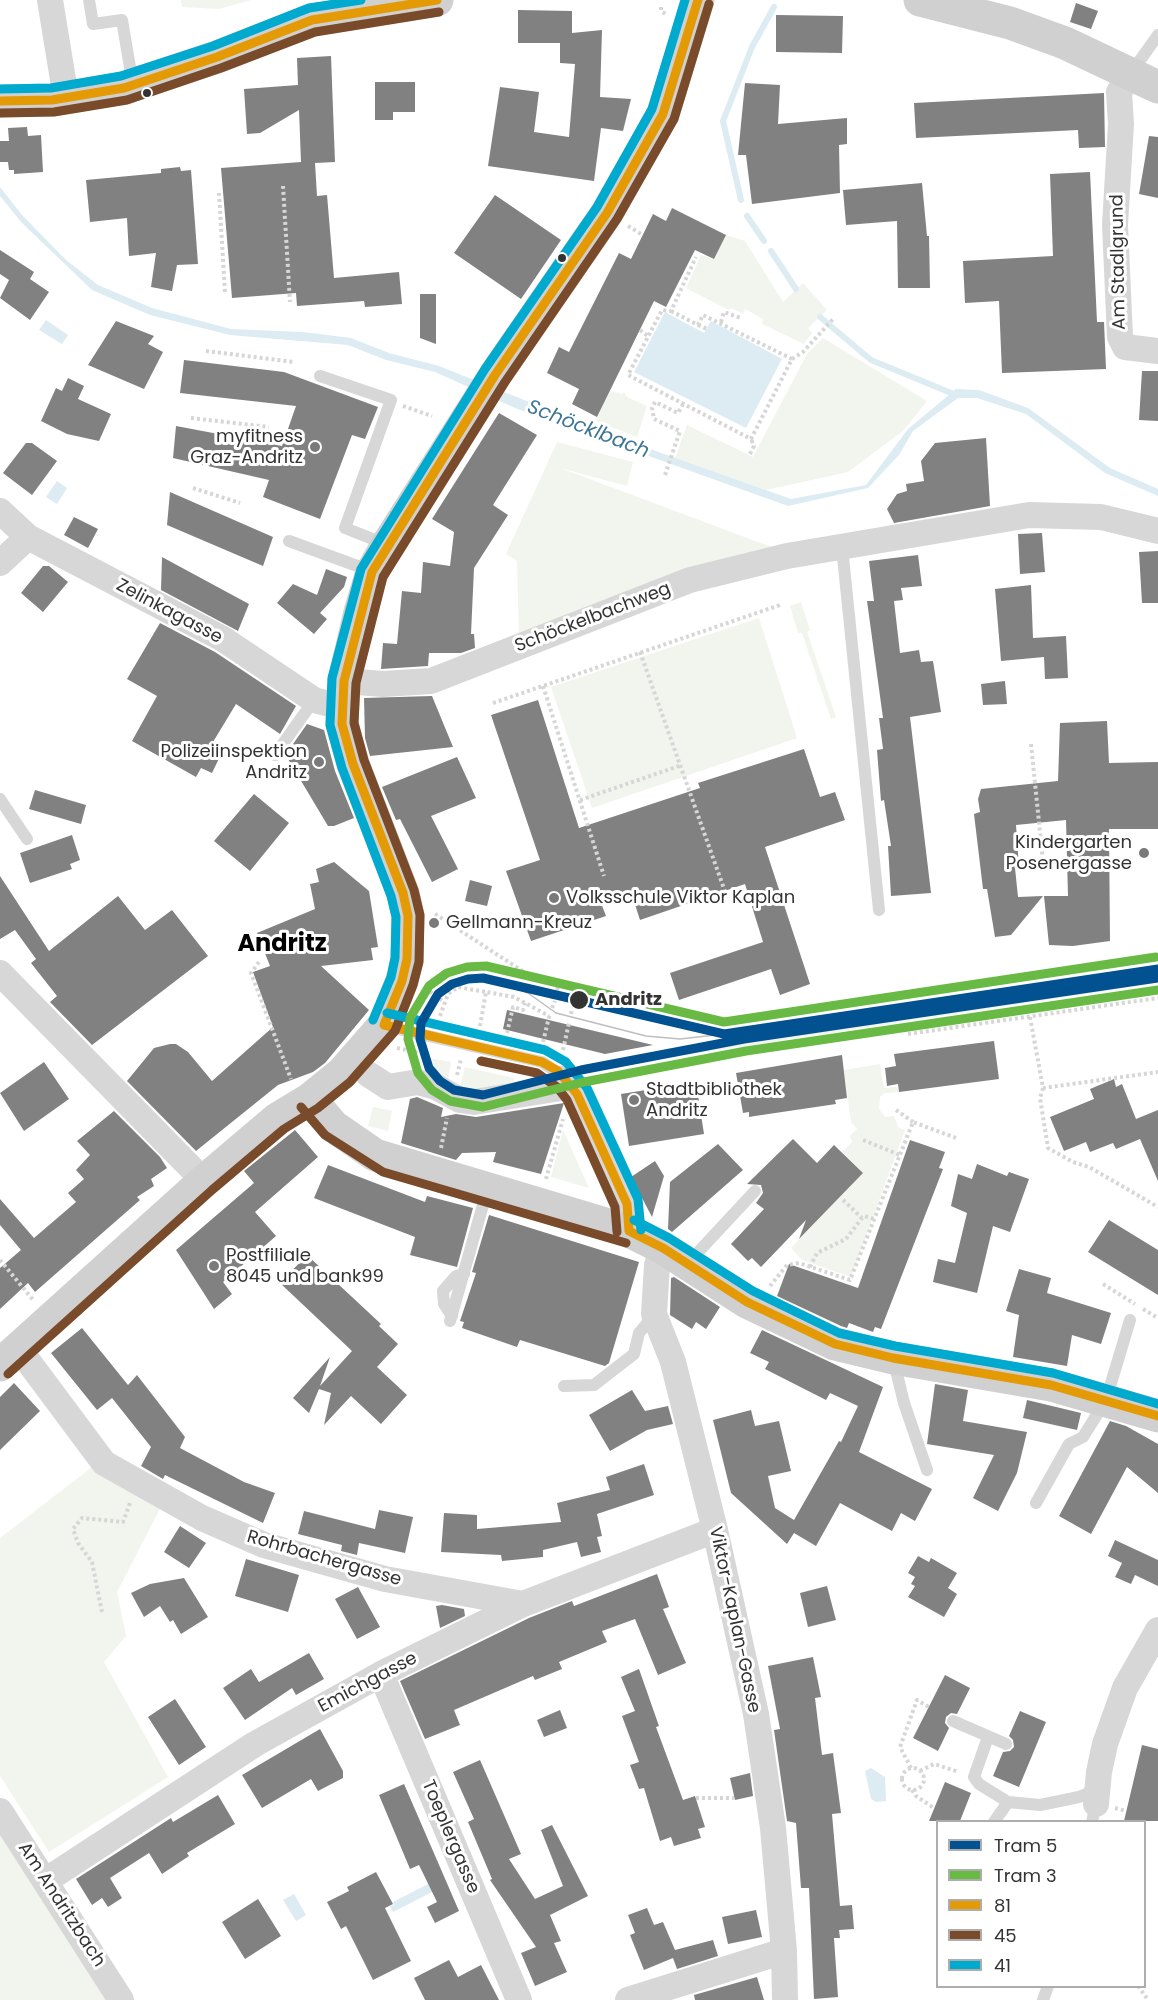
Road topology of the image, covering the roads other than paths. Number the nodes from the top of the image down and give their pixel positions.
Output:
1 (50, 0) edge
2 (89, 0) edge
3 (437, 0) edge
4 (698, 0) edge
5 (920, 0) edge
6 (1158, 35) edge
7 (1144, 80) edge
8 (133, 86) junction
9 (66, 98) junction
10 (0, 101) edge
11 (1158, 351) edge
12 (320, 376) dead end
13 (0, 511) edge
14 (1158, 531) edge
15 (28, 537) junction
16 (289, 541) dead end
17 (842, 547) junction
18 (380, 558) junction
19 (0, 563) edge
20 (333, 696) junction
21 (275, 755) dead end
22 (0, 799) edge
23 (27, 839) dead end
24 (879, 910) dead end
25 (0, 973) edge
26 (389, 1036) junction
27 (368, 1074) dead end
28 (560, 1085) junction
29 (301, 1089) junction
30 (204, 1181) junction
31 (488, 1190) junction
32 (755, 1191) dead end
33 (629, 1231) junction
34 (675, 1256) junction
35 (654, 1314) junction
36 (451, 1319) dead end
37 (1130, 1320) dead end
38 (9, 1357) edge
39 (893, 1358) junction
40 (564, 1386) dead end
41 (1106, 1400) junction
42 (1158, 1416) edge
43 (927, 1470) dead end
44 (1036, 1503) dead end
45 (715, 1530) junction
46 (523, 1604) junction
47 (1158, 1630) edge
48 (381, 1674) junction
49 (953, 1721) dead end
50 (988, 1737) junction
51 (1006, 1744) dead end
52 (1008, 1802) junction
53 (1095, 1805) edge
54 (0, 1811) edge
55 (995, 1820) edge
56 (45, 1881) junction
57 (784, 1951) junction
58 (121, 2000) edge
59 (519, 2000) edge
60 (628, 2000) edge
61 (785, 2000) edge

1 - 9 street
2 - 8 lane
3 - 8 street
4 - 18 street
5 - 7 street
6 - 7 lane
7 - 11 street, Am Stadlgrund
8 - 9 street
9 - 10 street
12 - 18 lane
13 - 15 street, Zelinkagasse
14 - 17 street, Schöckelbachweg
15 - 19 street
15 - 20 street, Zelinkagasse
16 - 18 lane
17 - 20 street, Schöckelbachweg
17 - 24 lane
18 - 20 street
20 - 21 lane
20 - 26 street
22 - 23 lane
25 - 30 street
26 - 28 lane
26 - 29 street
27 - 28 street
28 - 33 street
29 - 30 street
29 - 31 street
30 - 38 street
31 - 33 street
31 - 36 lane
32 - 34 lane
33 - 34 street
34 - 35 street, Viktor-Kaplan-Gasse
34 - 39 street
35 - 40 lane
35 - 45 street, Viktor-Kaplan-Gasse
37 - 41 lane
38 - 46 street, Rohrbachergasse
39 - 41 street
39 - 43 lane
41 - 42 street
41 - 44 lane
45 - 46 street, Emichgasse
45 - 57 street, Viktor-Kaplan-Gasse
46 - 48 street, Emichgasse
47 - 53 street
48 - 56 street, Emichgasse
48 - 59 street, Toeplergasse
49 - 50 lane
50 - 51 lane
50 - 52 lane
52 - 53 lane
52 - 55 lane
54 - 56 street, Am Andritzbach
56 - 58 street, Am Andritzbach
57 - 60 street
57 - 61 street, Viktor-Kaplan-Gasse

